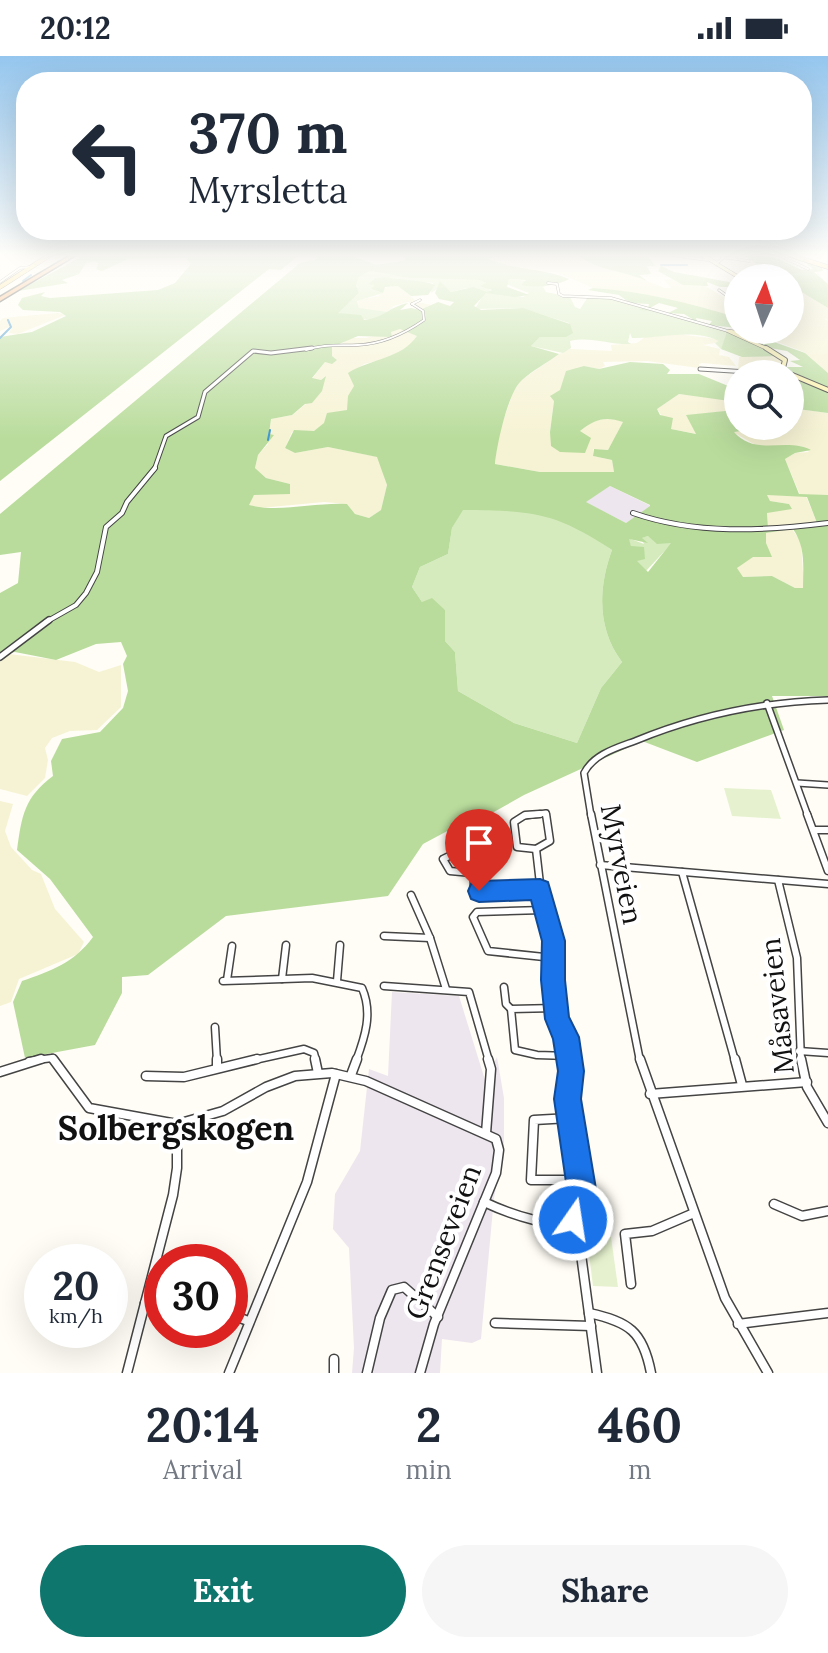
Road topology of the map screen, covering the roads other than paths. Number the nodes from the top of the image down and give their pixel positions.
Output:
1 (423, 316) edge
2 (676, 316) edge
3 (724, 330) edge
4 (756, 344) edge
5 (782, 360) edge
6 (700, 369) dead end
7 (724, 370) edge
8 (804, 381) edge
9 (828, 390) edge
10 (633, 513) dead end
11 (828, 523) edge
12 (0, 657) edge
13 (828, 700) edge
14 (767, 703) junction
15 (797, 783) junction
16 (828, 785) edge
17 (814, 830) junction
18 (828, 830) edge
19 (536, 849) junction
20 (600, 865) junction
21 (828, 871) edge
22 (682, 872) junction
23 (472, 873) junction
24 (778, 880) junction
25 (828, 884) edge
26 (540, 889) junction
27 (411, 895) dead end
28 (543, 910) junction
29 (384, 936) dead end
30 (430, 938) junction
31 (286, 945) dead end
32 (340, 945) dead end
33 (232, 946) dead end
34 (544, 957) dead end
35 (282, 979) junction
36 (337, 981) junction
37 (384, 986) dead end
38 (504, 987) dead end
39 (446, 989) junction
40 (556, 1008) junction
41 (511, 1009) junction
42 (215, 1027) dead end
43 (799, 1051) junction
44 (828, 1053) edge
45 (569, 1056) junction
46 (217, 1068) junction
47 (0, 1072) edge
48 (318, 1073) junction
49 (336, 1074) junction
50 (351, 1075) junction
51 (146, 1076) dead end
52 (807, 1082) junction
53 (742, 1085) junction
54 (650, 1094) junction
55 (570, 1118) junction
56 (828, 1123) edge
57 (177, 1124) junction
58 (486, 1133) junction
59 (581, 1180) junction
60 (484, 1202) junction
61 (774, 1204) dead end
62 (828, 1211) edge
63 (694, 1213) junction
64 (573, 1220) junction
65 (160, 1244) edge
66 (631, 1284) dead end
67 (144, 1307) edge
68 (589, 1313) junction
69 (828, 1313) edge
70 (438, 1317) junction
71 (248, 1321) edge
72 (495, 1323) dead end
73 (738, 1324) junction
74 (591, 1326) junction
75 (238, 1348) edge
76 (334, 1359) dead end
77 (127, 1373) edge
78 (229, 1373) edge
79 (334, 1373) edge
80 (367, 1373) edge
81 (420, 1373) edge
82 (597, 1373) edge
83 (651, 1373) edge
84 (768, 1373) edge

1 - 12 street
2 - 3 street
4 - 5 main road
6 - 7 street
8 - 9 main road
10 - 11 street
13 - 14 street, Myrveien
14 - 15 street
14 - 20 street, Myrveien
15 - 16 street
15 - 17 street
17 - 18 street
17 - 21 street
19 - 19 street
19 - 26 street
20 - 22 street
20 - 54 street, Myrveien
22 - 24 street
22 - 53 street
23 - 23 street
23 - 26 street
24 - 25 street
24 - 43 street, Måsaveien
26 - 28 street
27 - 30 street
28 - 34 street
28 - 40 street
29 - 30 street
30 - 39 street
31 - 35 street
32 - 36 street
33 - 35 street
35 - 36 street
36 - 50 street
37 - 39 street, Grenseveien
38 - 41 street
39 - 58 street, Grenseveien
40 - 41 street
40 - 45 street
41 - 45 street
42 - 46 street
43 - 44 street
43 - 52 street, Måsaveien
45 - 55 street
46 - 48 street
46 - 51 street
47 - 57 street
48 - 49 street
48 - 57 street
49 - 50 street
49 - 71 street
50 - 58 street
52 - 53 street
52 - 56 street, Måsaveien
53 - 54 street
54 - 63 street, Myrveien
55 - 59 street
55 - 59 street
57 - 65 street
58 - 60 street, Grenseveien
59 - 64 street
60 - 64 street
60 - 70 street, Grenseveien
61 - 62 street
63 - 66 street
63 - 73 street, Myrveien
64 - 68 street
67 - 77 street
68 - 74 street
68 - 83 street
69 - 73 street
70 - 80 street
70 - 81 street, Grenseveien
72 - 74 street
73 - 84 street, Myrveien
74 - 82 street
75 - 78 street
76 - 79 street

